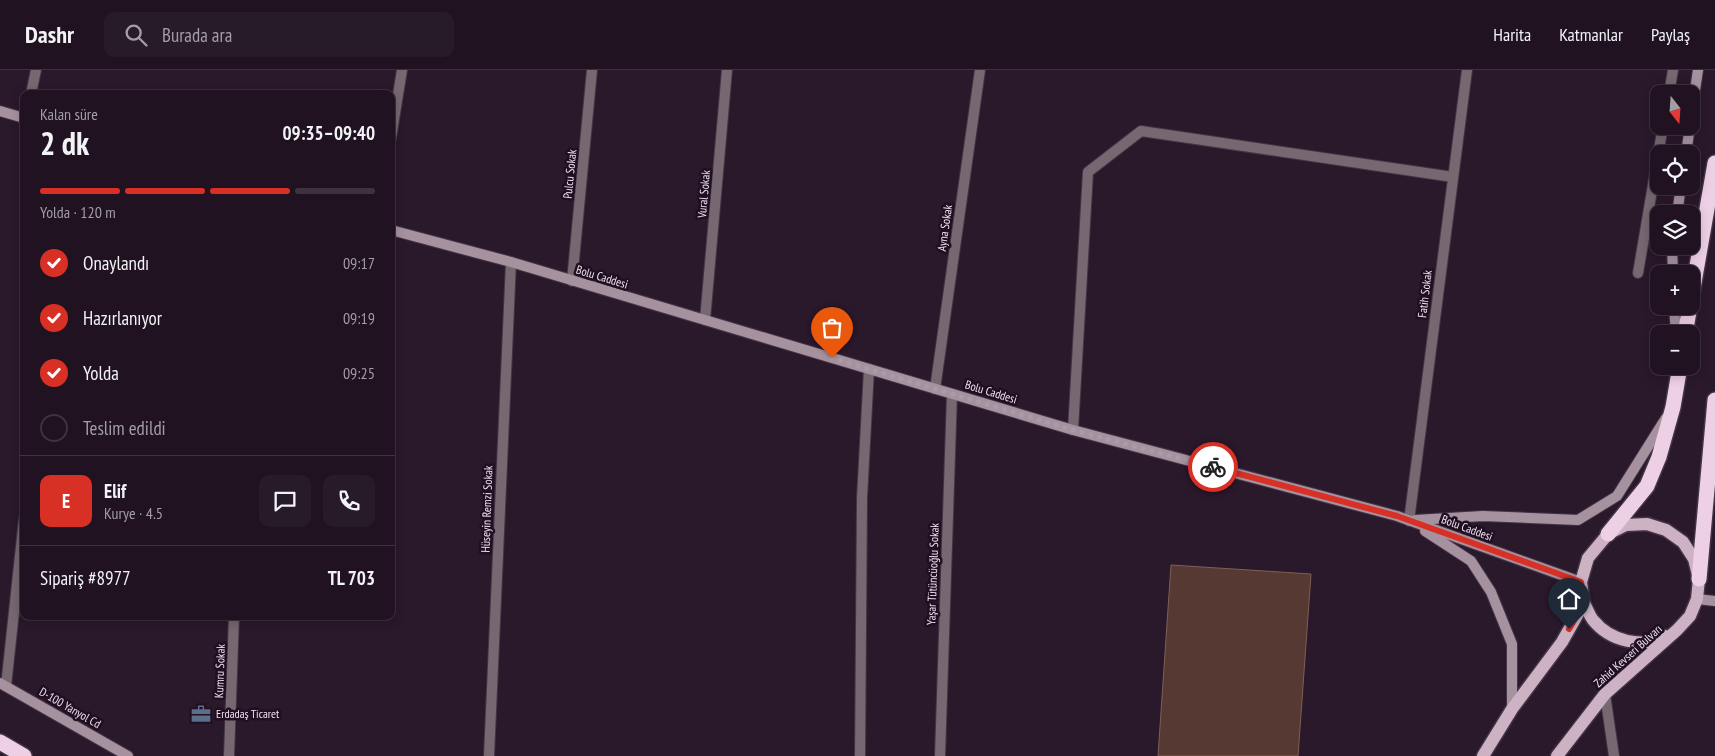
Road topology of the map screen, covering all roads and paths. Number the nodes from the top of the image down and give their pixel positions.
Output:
1 (36, 70) edge
2 (402, 70) edge
3 (592, 70) edge
4 (727, 70) edge
5 (980, 70) edge
6 (1467, 70) edge
7 (1673, 70) edge
8 (1698, 70) edge
9 (1670, 85) edge
10 (1696, 85) edge
11 (32, 90) edge
12 (0, 111) edge
13 (395, 113) edge
14 (20, 117) edge
15 (1661, 135) edge
16 (1715, 163) edge
17 (1453, 177) junction
18 (395, 231) edge
19 (510, 262) junction
20 (1697, 265) edge
21 (1638, 273) dead end
22 (572, 281) junction
23 (705, 320) junction
24 (868, 369) junction
25 (1677, 375) edge
26 (935, 389) junction
27 (952, 394) junction
28 (1715, 400) edge
29 (1672, 407) junction
30 (1073, 430) junction
31 (1409, 520) junction
32 (1608, 534) junction
33 (20, 550) edge
34 (1699, 579) junction
35 (1581, 582) junction
36 (1697, 599) junction
37 (1715, 601) edge
38 (1584, 603) junction
39 (234, 620) edge
40 (1677, 630) junction
41 (3, 684) edge
42 (1605, 694) junction
43 (1512, 709) junction
44 (0, 742) edge
45 (24, 756) edge
46 (128, 756) edge
47 (229, 756) edge
48 (489, 756) edge
49 (860, 756) edge
50 (940, 756) edge
51 (1483, 756) edge
52 (1557, 756) edge
53 (1614, 756) edge

1 - 11 street
2 - 13 street
3 - 22 street, Pulcu Sokak
4 - 23 street, Vural Sokak
5 - 26 street, Ayna Sokak
6 - 17 street, Fatih Sokak
7 - 9 street
8 - 10 main road
12 - 14 main road
15 - 21 street
16 - 20 highway
17 - 30 street
17 - 31 street, Fatih Sokak
18 - 19 main road, Bolu Caddesi
19 - 22 main road, Bolu Caddesi
19 - 48 street, Hüseyin Remzi Sokak
22 - 23 main road, Bolu Caddesi
23 - 24 main road, Bolu Caddesi
24 - 26 main road, Bolu Caddesi
24 - 49 street
25 - 29 highway
26 - 27 main road, Bolu Caddesi
27 - 30 main road, Bolu Caddesi
27 - 50 street, Yaşar Tütüncüoğlu Sokak
28 - 34 highway
29 - 31 main road
29 - 32 highway
30 - 31 main road, Bolu Caddesi
31 - 35 main road, Bolu Caddesi
31 - 43 main road
32 - 34 main road
32 - 35 main road
33 - 41 street
34 - 36 main road
35 - 38 main road
36 - 37 main road
36 - 40 main road, Zahid Kevseri Bulvarı
38 - 40 main road
38 - 43 main road
39 - 47 street, Kumru Sokak
40 - 42 main road, Zahid Kevseri Bulvarı
41 - 46 main road, D-100 Yanyol Cd
42 - 52 main road, Zahid Kevseri Bulvarı
42 - 53 street
43 - 51 main road
44 - 45 highway

